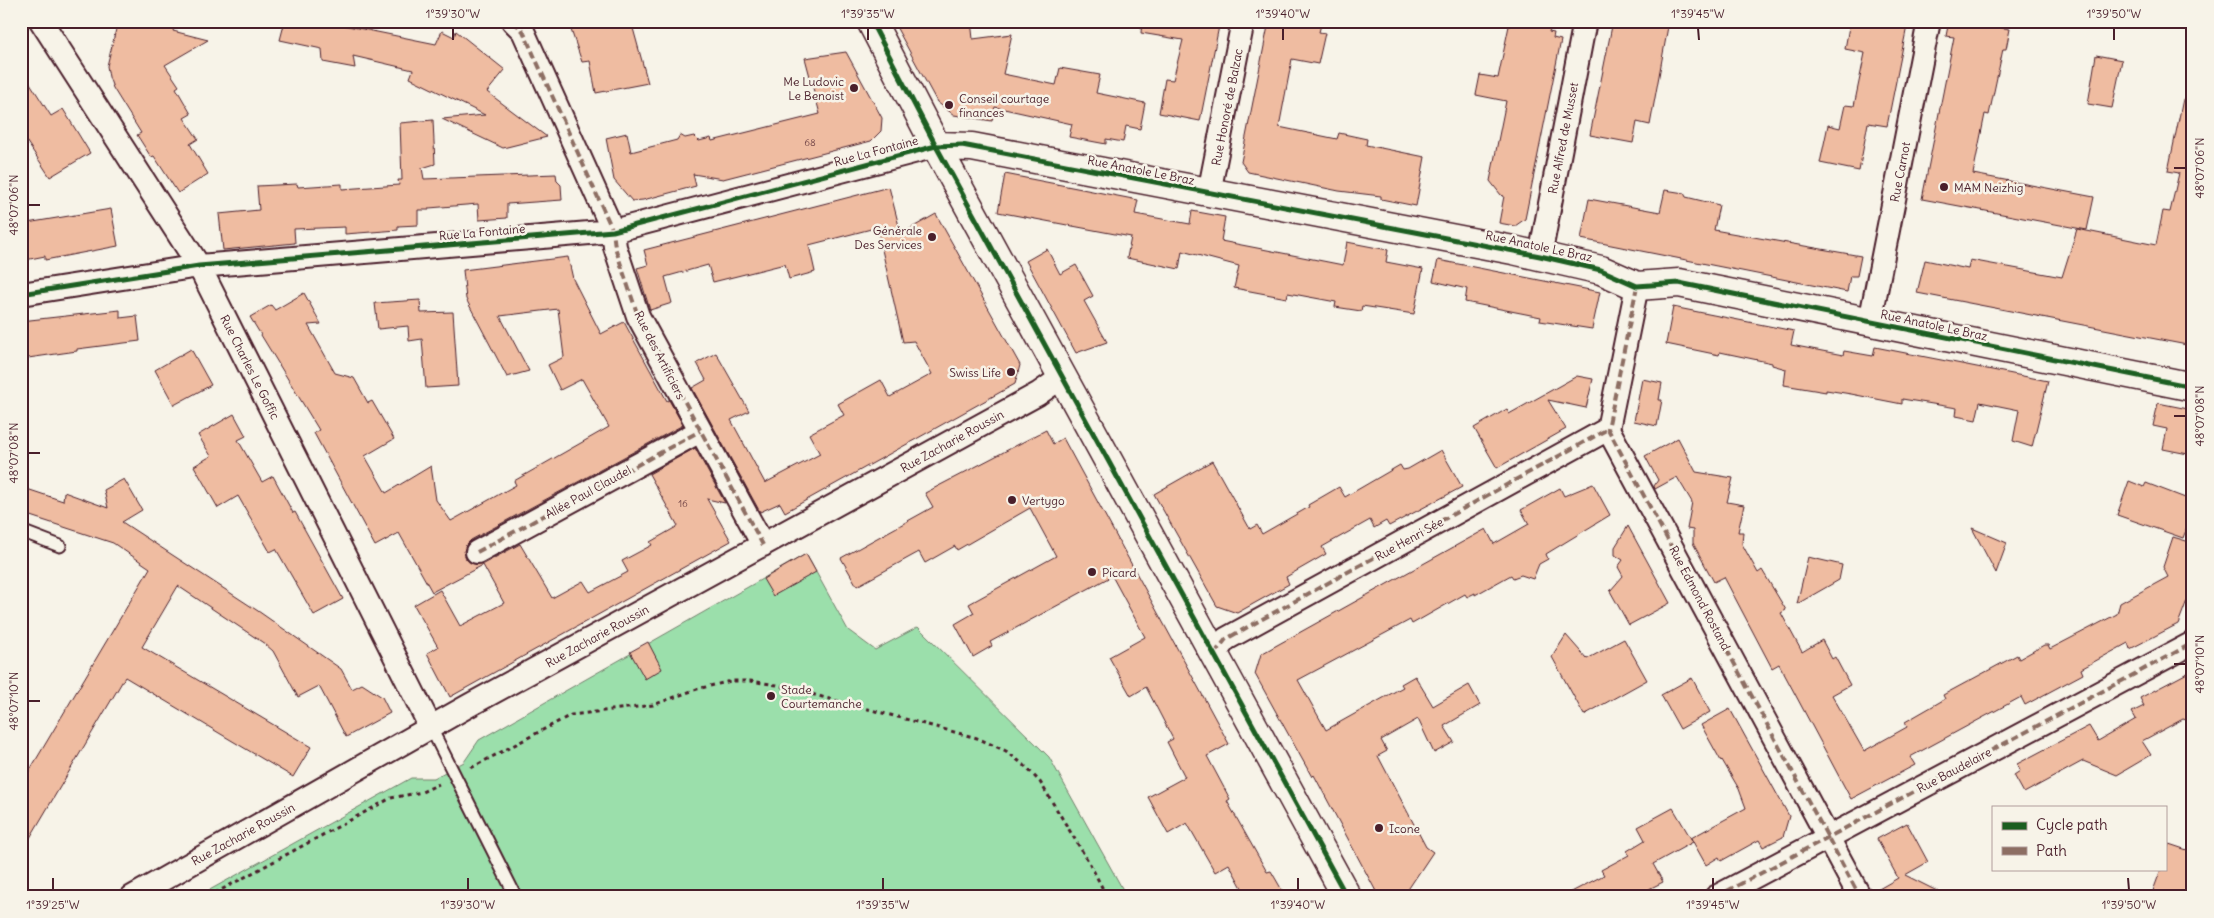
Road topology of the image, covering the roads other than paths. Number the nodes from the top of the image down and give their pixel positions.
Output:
1 (41, 21) edge
2 (513, 21) edge
3 (871, 21) edge
4 (1243, 21) edge
5 (1585, 21) edge
6 (1929, 21) edge
7 (936, 146) junction
8 (1209, 193) junction
9 (613, 231) junction
10 (1540, 256) junction
11 (199, 266) junction
12 (1637, 286) junction
13 (21, 294) edge
14 (1870, 322) junction
15 (1062, 377) junction
16 (2193, 388) edge
17 (1608, 428) junction
18 (700, 431) junction
19 (21, 531) edge
20 (762, 545) junction
21 (60, 546) dead end
22 (477, 552) dead end
23 (2193, 643) edge
24 (1214, 654) junction
25 (431, 728) junction
26 (1828, 837) junction
27 (132, 897) edge
28 (516, 897) edge
29 (1347, 897) edge
30 (1716, 897) edge
31 (1860, 897) edge

1 - 11 street, Rue Charles Le Goffic
2 - 9 street, Rue des Artificiers
3 - 7 street
4 - 8 street, Rue Honoré de Balzac
5 - 10 street, Rue Alfred de Musset
6 - 14 street, Rue Carnot
7 - 8 street, Rue Anatole Le Braz
7 - 9 street, Rue La Fontaine
7 - 15 street
8 - 10 street, Rue Anatole Le Braz
9 - 11 street, Rue La Fontaine
9 - 18 street, Rue des Artificiers
10 - 12 street, Rue Anatole Le Braz
11 - 13 street, Rue La Fontaine
11 - 25 street, Rue Charles Le Goffic
12 - 14 street, Rue Anatole Le Braz
12 - 17 street
14 - 16 street, Rue Anatole Le Braz
15 - 20 street, Rue Zacharie Roussin
15 - 24 street
17 - 24 street, Rue Henri Sée
17 - 26 street, Rue Edmond Rostand
18 - 20 street, Rue des Artificiers
18 - 22 street, Allée Paul Claudel
19 - 21 lane
20 - 25 street, Rue Zacharie Roussin
23 - 26 street, Rue Baudelaire
24 - 29 street
25 - 27 street, Rue Zacharie Roussin
25 - 28 lane
26 - 30 street, Rue Baudelaire
26 - 31 street, Rue Edmond Rostand

